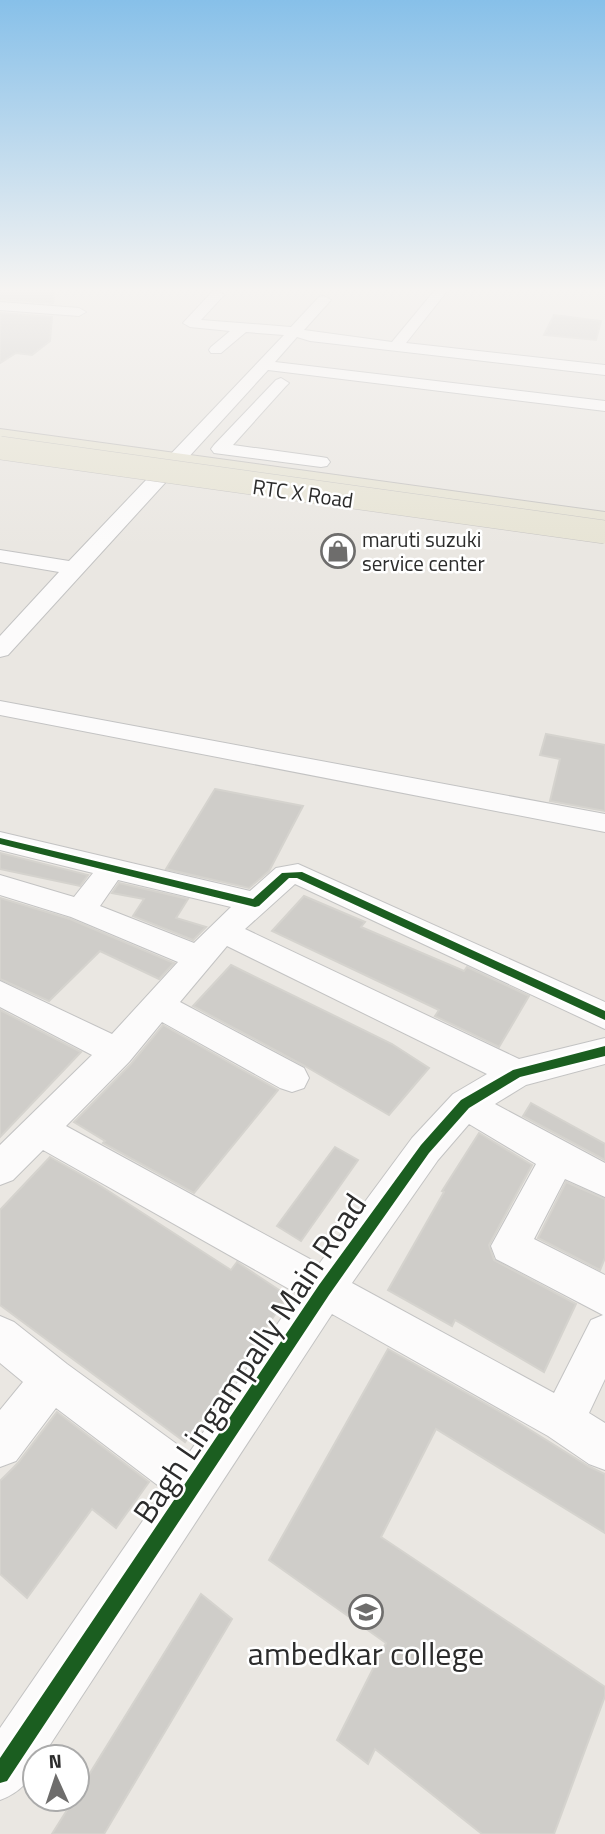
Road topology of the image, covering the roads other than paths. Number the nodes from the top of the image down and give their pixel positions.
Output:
1 (257, 376) edge
2 (354, 376) edge
3 (281, 383) dead end
4 (605, 406) edge
5 (0, 438) edge
6 (0, 449) edge
7 (321, 462) dead end
8 (167, 466) junction
9 (605, 519) edge
10 (605, 524) edge
11 (605, 534) edge
12 (0, 556) edge
13 (72, 568) junction
14 (0, 650) edge
15 (0, 708) edge
16 (605, 823) edge
17 (0, 841) edge
18 (111, 869) junction
19 (0, 885) edge
20 (255, 903) junction
21 (81, 910) junction
22 (223, 931) junction
23 (200, 958) junction
24 (0, 993) edge
25 (158, 1005) junction
26 (605, 1016) edge
27 (605, 1051) edge
28 (117, 1052) junction
29 (517, 1073) junction
30 (292, 1078) dead end
31 (465, 1104) junction
32 (13, 1149) edge
33 (558, 1158) junction
34 (605, 1181) edge
35 (324, 1290) junction
36 (605, 1296) edge
37 (605, 1334) edge
38 (0, 1336) edge
39 (52, 1379) junction
40 (563, 1421) junction
41 (0, 1445) edge
42 (605, 1448) edge
43 (193, 1484) junction
44 (0, 1774) edge

1 - 8 street
2 - 4 street
3 - 7 street
5 - 8 main road, RTC X Road
5 - 10 main road
6 - 8 main road, RTC X Road
6 - 11 main road, bridge
8 - 9 main road, RTC X Road
8 - 11 main road, RTC X Road
8 - 13 street
12 - 13 street
13 - 14 street
15 - 16 street
17 - 18 street
18 - 20 street
18 - 21 street
19 - 21 street
20 - 22 street
20 - 26 street
21 - 23 street
22 - 23 street
22 - 29 street
23 - 25 street
24 - 28 street
25 - 28 street
25 - 30 street
27 - 29 street, Bagh Lingampally Main Road
28 - 32 street
29 - 31 street, Bagh Lingampally Main Road
31 - 33 street
31 - 35 street, Bagh Lingampally Main Road
32 - 35 street
33 - 34 street
33 - 36 street
35 - 40 street
35 - 43 street, Bagh Lingampally Main Road
37 - 40 street
38 - 39 street
39 - 41 street
39 - 43 street
40 - 42 street
43 - 44 street, Bagh Lingampally Main Road

